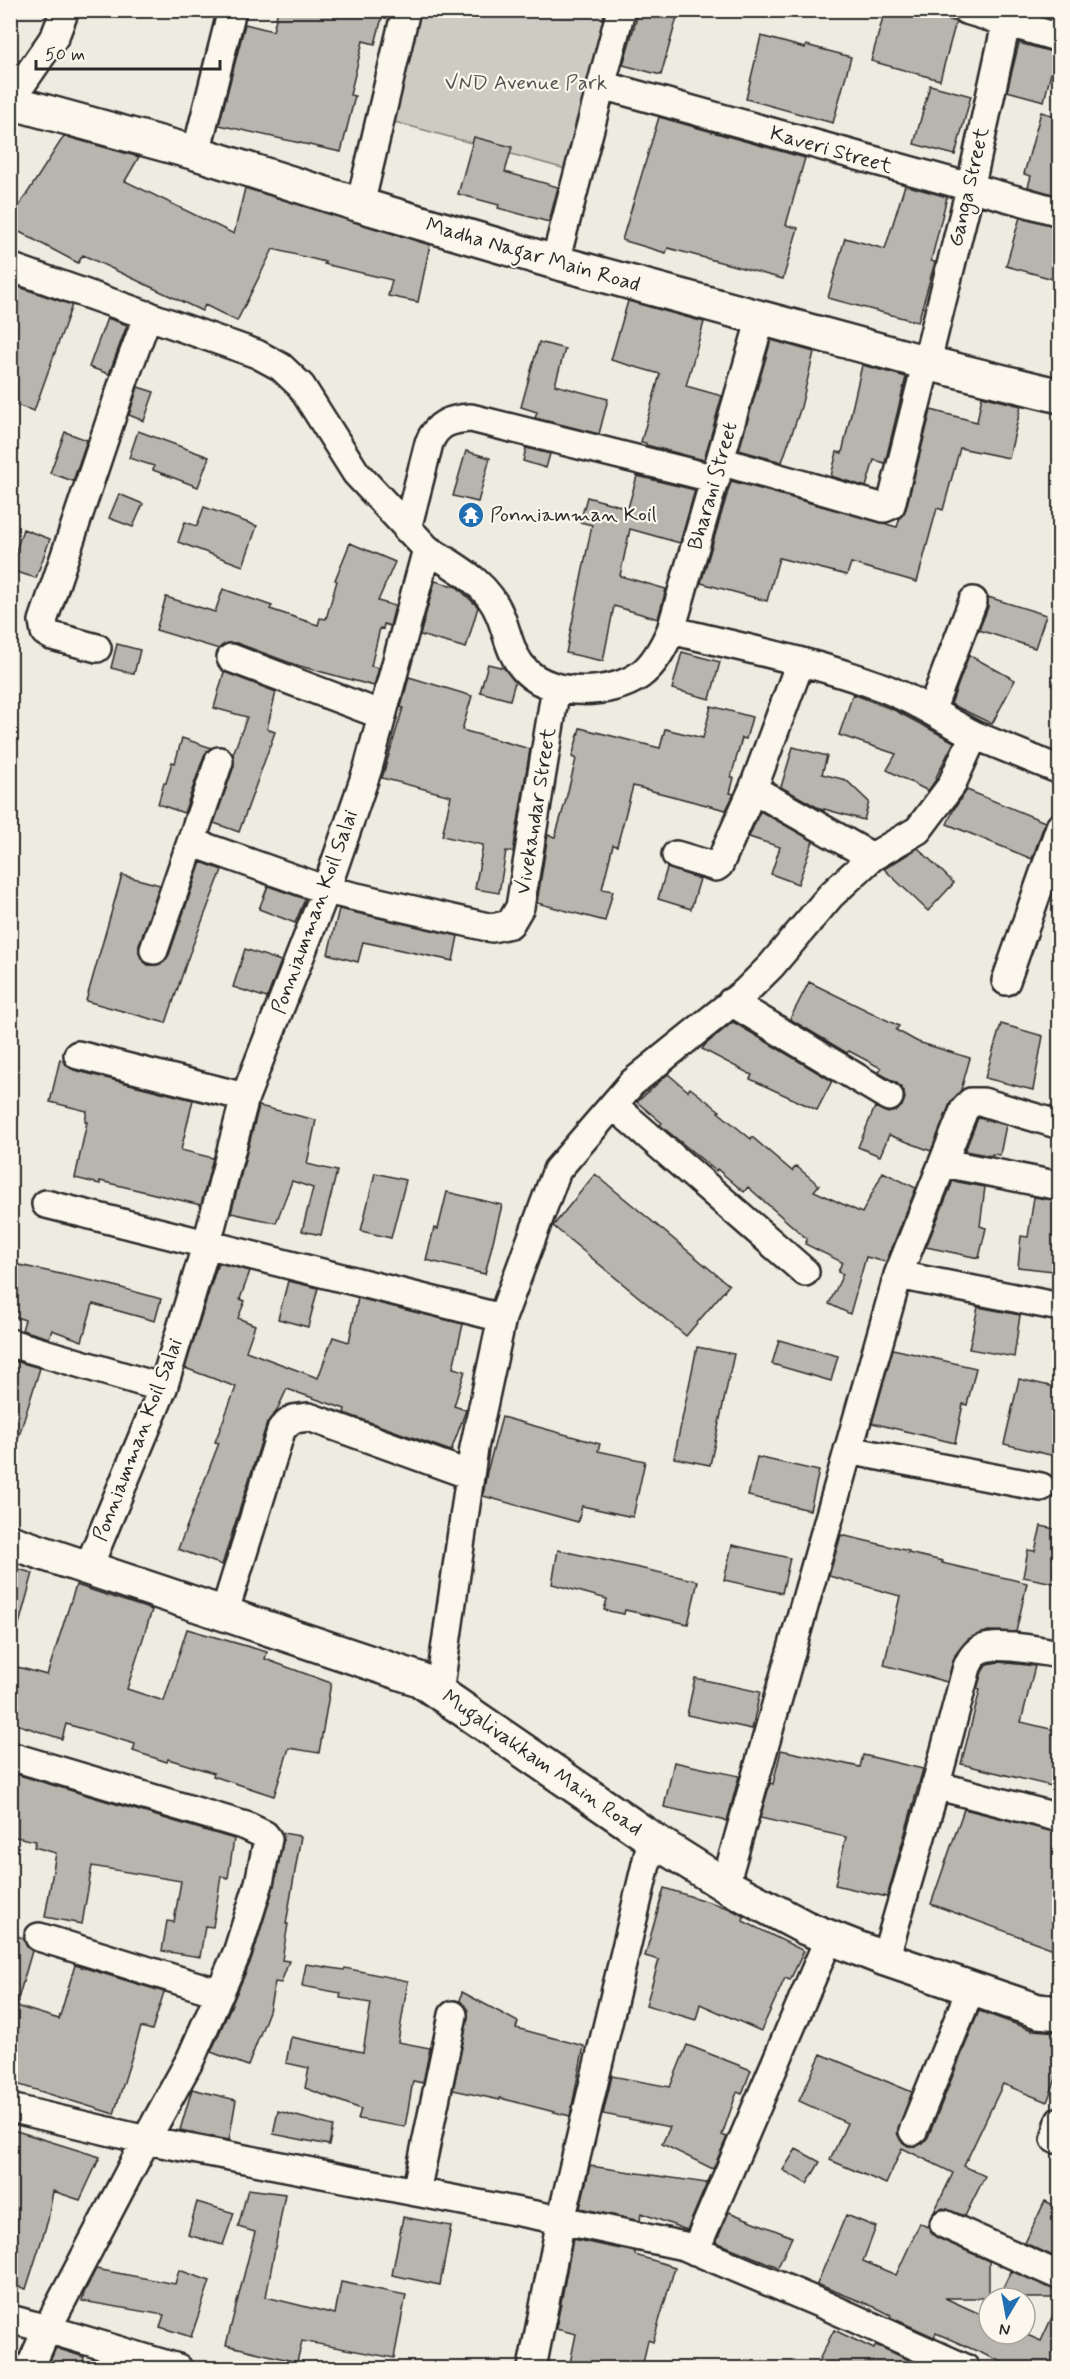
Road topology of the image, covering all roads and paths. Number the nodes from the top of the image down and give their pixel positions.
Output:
1 (64, 10) edge
2 (231, 10) edge
3 (406, 10) edge
4 (621, 10) edge
5 (966, 10) edge
6 (1007, 17) edge
7 (1059, 39) edge
8 (602, 85) junction
9 (10, 101) edge
10 (196, 153) junction
11 (970, 189) junction
12 (360, 205) junction
13 (1059, 212) edge
14 (555, 262) junction
15 (10, 267) edge
16 (148, 315) junction
17 (761, 318) junction
18 (927, 363) junction
19 (1059, 396) edge
20 (718, 470) junction
21 (407, 529) junction
22 (427, 549) junction
23 (973, 601) dead end
24 (666, 641) junction
25 (98, 648) dead end
26 (231, 658) dead end
27 (800, 663) junction
28 (556, 687) junction
29 (932, 711) junction
30 (382, 715) junction
31 (974, 735) junction
32 (219, 761) dead end
33 (1059, 770) edge
34 (753, 789) junction
35 (1059, 827) edge
36 (191, 842) junction
37 (676, 855) dead end
38 (872, 857) junction
39 (326, 890) junction
40 (154, 950) dead end
41 (1005, 981) dead end
42 (731, 1002) junction
43 (78, 1055) dead end
44 (245, 1097) junction
45 (889, 1097) dead end
46 (613, 1105) junction
47 (1059, 1125) edge
48 (944, 1162) junction
49 (1059, 1186) edge
50 (46, 1204) dead end
51 (207, 1243) junction
52 (805, 1272) dead end
53 (898, 1275) junction
54 (1059, 1307) edge
55 (502, 1318) junction
56 (10, 1343) edge
57 (163, 1388) junction
58 (848, 1450) junction
59 (470, 1475) junction
60 (1041, 1487) dead end
61 (10, 1542) edge
62 (88, 1568) junction
63 (224, 1614) junction
64 (1059, 1654) edge
65 (439, 1693) junction
66 (10, 1756) edge
67 (935, 1785) junction
68 (1059, 1818) edge
69 (652, 1839) junction
70 (725, 1885) junction
71 (39, 1937) dead end
72 (829, 1938) junction
73 (885, 1959) junction
74 (970, 1988) junction
75 (220, 1993) junction
76 (1059, 2013) edge
77 (453, 2015) dead end
78 (10, 2108) edge
79 (913, 2131) dead end
80 (146, 2140) junction
81 (416, 2192) junction
82 (561, 2220) junction
83 (944, 2224) dead end
84 (695, 2251) junction
85 (1059, 2276) edge
86 (10, 2319) edge
87 (47, 2329) junction
88 (30, 2368) edge
89 (178, 2368) edge
90 (532, 2368) edge
91 (965, 2368) edge

1 - 9 street
2 - 10 street
3 - 12 street
4 - 8 street
5 - 6 street
6 - 7 street
6 - 11 street, Ganga Street
8 - 11 street, Kaveri Street
8 - 14 street
9 - 10 street, Madha Nagar Main Road
10 - 12 street, Madha Nagar Main Road
11 - 13 street, Kaveri Street
11 - 18 street, Ganga Street
12 - 14 street, Madha Nagar Main Road
14 - 17 street, Madha Nagar Main Road
15 - 16 street
16 - 21 street
16 - 25 street
17 - 18 street, Madha Nagar Main Road
17 - 20 street, Bharani Street
18 - 19 street, Madha Nagar Main Road
18 - 20 street, Ganga Street
20 - 21 street
20 - 24 street, Bharani Street
21 - 22 street
22 - 28 street
22 - 30 street, Ponniamman Koil Salai
23 - 29 street
24 - 27 street
24 - 28 street
26 - 30 street
27 - 29 street
27 - 34 street
28 - 39 street, Vivekandar Street
29 - 31 street
30 - 39 street, Ponniamman Koil Salai
31 - 33 street
31 - 38 street
32 - 36 street
34 - 37 street
34 - 38 street
35 - 41 street
36 - 39 street, Vivekandar Street
36 - 40 street
38 - 42 street
39 - 44 street, Ponniamman Koil Salai
42 - 45 street
42 - 46 street
43 - 44 street
44 - 51 street, Ponniamman Koil Salai
46 - 52 street
46 - 55 street
47 - 48 street
48 - 49 street
48 - 53 street
50 - 51 street
51 - 55 street
51 - 57 street, Ponniamman Koil Salai
53 - 54 street
53 - 58 street
55 - 59 street
56 - 57 street
57 - 62 street, Ponniamman Koil Salai
58 - 60 street
58 - 70 street
59 - 63 street
59 - 65 street
61 - 62 street, Mugalivakkam Main Road
62 - 63 street, Mugalivakkam Main Road
63 - 65 street, Mugalivakkam Main Road
64 - 67 street
65 - 69 street, Mugalivakkam Main Road
66 - 75 street
67 - 68 street
67 - 73 street
69 - 70 street, Mugalivakkam Main Road
69 - 82 street
70 - 72 street, Mugalivakkam Main Road
71 - 75 street
72 - 73 street, Mugalivakkam Main Road
72 - 84 street
73 - 74 street, Mugalivakkam Main Road
74 - 76 street, Mugalivakkam Main Road
74 - 79 street
75 - 80 street
77 - 81 street
78 - 80 street
80 - 81 street
80 - 87 street
81 - 82 street
82 - 84 street
82 - 90 street
83 - 85 street
84 - 91 street
86 - 87 street
87 - 88 street
87 - 89 street

